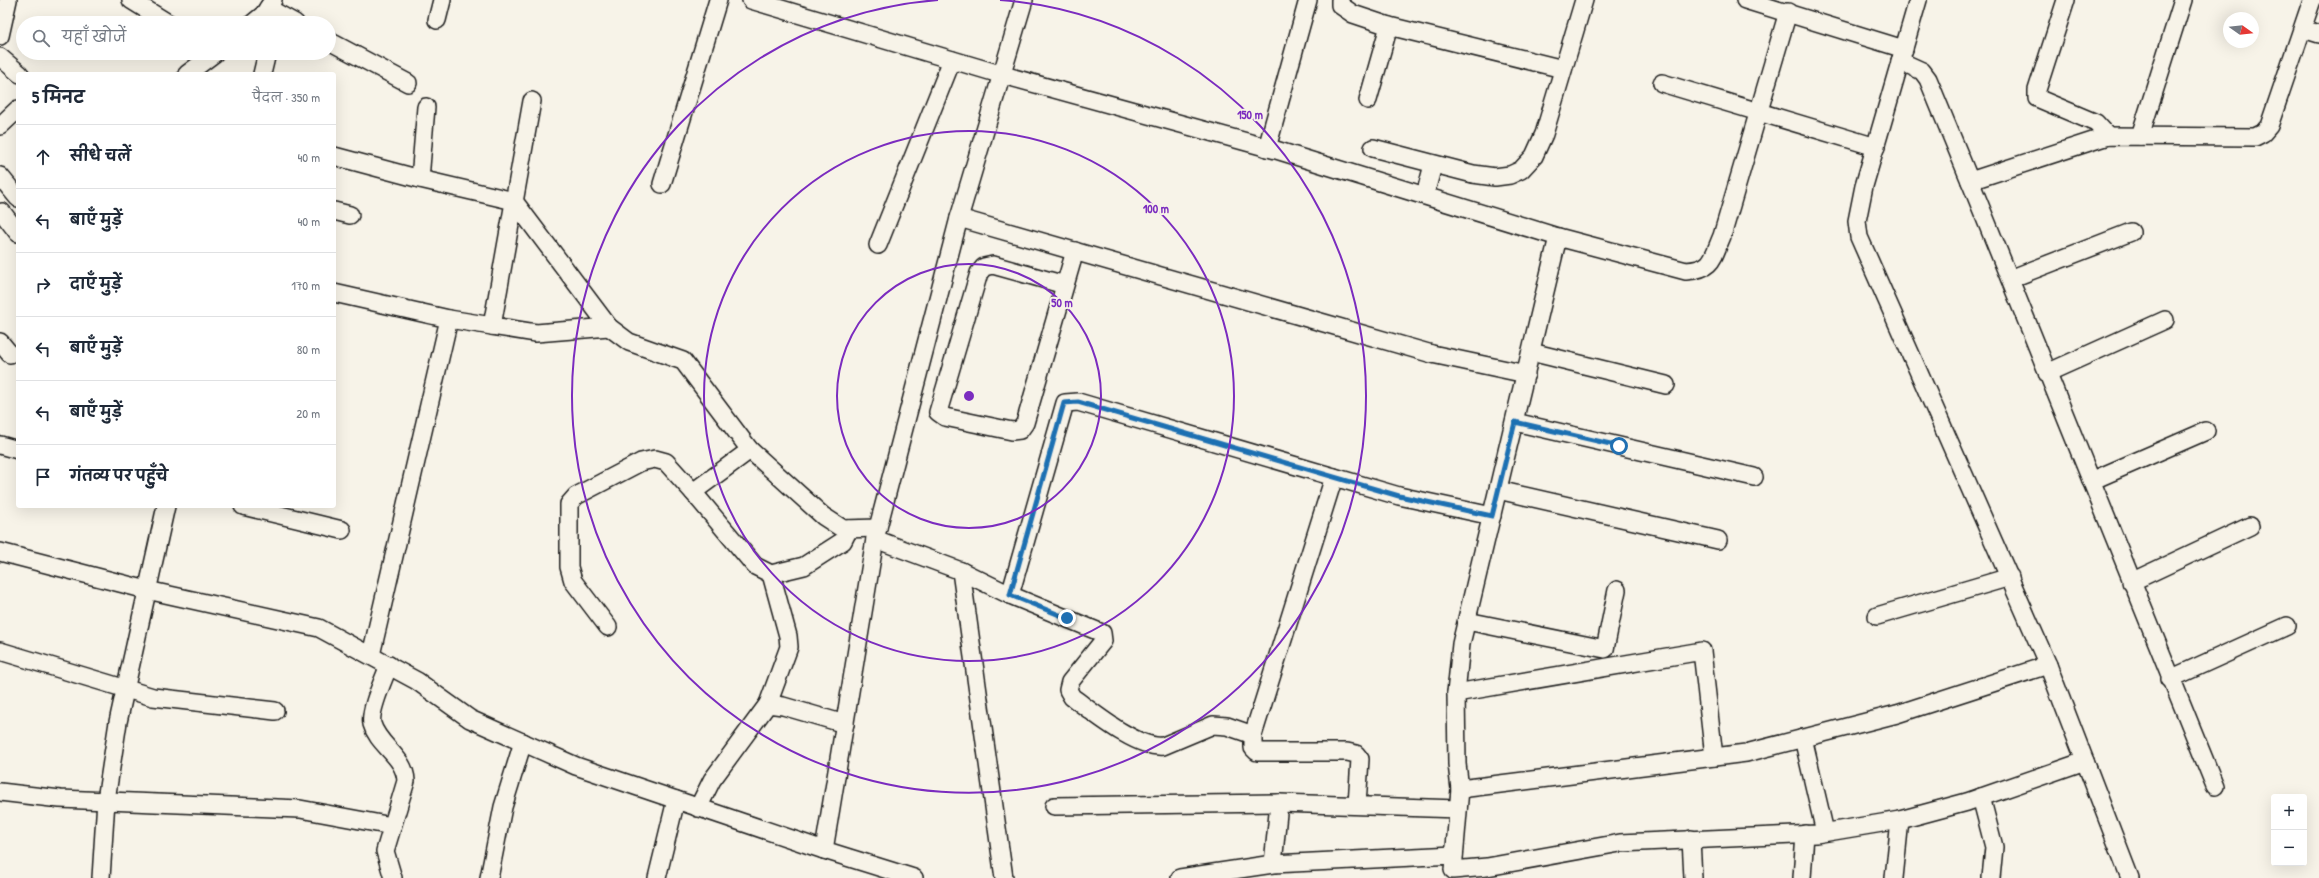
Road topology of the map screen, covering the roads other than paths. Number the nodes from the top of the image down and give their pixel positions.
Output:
1 (8, 0) edge
2 (131, 0) edge
3 (442, 0) edge
4 (718, 0) edge
5 (751, 0) edge
6 (1024, 0) edge
7 (1308, 0) edge
8 (1340, 0) edge
9 (1584, 0) edge
10 (1746, 0) edge
11 (1918, 0) edge
12 (2066, 0) edge
13 (2183, 0) edge
14 (2312, 0) edge
15 (1788, 12) junction
16 (157, 16) edge
17 (437, 20) dead end
18 (1389, 26) junction
19 (2311, 31) edge
20 (0, 36) edge
21 (336, 45) edge
22 (1902, 55) junction
23 (0, 57) edge
24 (205, 60) edge
25 (265, 60) edge
26 (952, 60) junction
27 (1563, 69) junction
28 (18, 72) edge
29 (190, 72) edge
30 (262, 72) edge
31 (1004, 75) junction
32 (408, 83) dead end
33 (1662, 83) dead end
34 (1368, 100) dead end
35 (532, 101) dead end
36 (426, 107) dead end
37 (16, 111) edge
38 (1759, 112) junction
39 (0, 126) edge
40 (2108, 136) junction
41 (2140, 136) junction
42 (1876, 147) junction
43 (1267, 148) junction
44 (1374, 148) dead end
45 (336, 157) edge
46 (1433, 165) junction
47 (0, 176) edge
48 (420, 179) junction
49 (1970, 181) junction
50 (662, 184) dead end
51 (1425, 195) junction
52 (16, 196) edge
53 (16, 201) edge
54 (514, 201) junction
55 (1, 212) edge
56 (959, 218) junction
57 (16, 231) edge
58 (2131, 232) dead end
59 (1558, 237) junction
60 (878, 246) dead end
61 (1075, 251) junction
62 (2010, 279) junction
63 (1065, 285) junction
64 (336, 294) edge
65 (449, 319) junction
66 (2165, 320) dead end
67 (492, 326) junction
68 (609, 327) junction
69 (1531, 352) junction
70 (2047, 373) junction
71 (1526, 374) junction
72 (1666, 385) dead end
73 (1515, 422) junction
74 (2206, 431) dead end
75 (0, 445) edge
76 (16, 449) edge
77 (750, 450) junction
78 (1334, 476) junction
79 (1754, 477) dead end
80 (2091, 481) junction
81 (1498, 490) junction
82 (693, 492) junction
83 (166, 508) edge
84 (251, 508) edge
85 (1492, 516) junction
86 (2250, 526) dead end
87 (849, 529) junction
88 (342, 530) dead end
89 (876, 534) junction
90 (1718, 540) dead end
91 (0, 552) edge
92 (961, 571) junction
93 (771, 574) junction
94 (2010, 577) junction
95 (2131, 582) junction
96 (147, 590) junction
97 (1617, 590) dead end
98 (1010, 595) junction
99 (1877, 616) dead end
100 (1467, 620) junction
101 (2286, 626) dead end
102 (608, 627) dead end
103 (0, 651) edge
104 (371, 654) junction
105 (389, 665) junction
106 (2048, 665) junction
107 (2170, 679) junction
108 (124, 688) junction
109 (1456, 693) junction
110 (768, 704) junction
111 (275, 711) dead end
112 (845, 724) junction
113 (1253, 735) junction
114 (1803, 738) junction
115 (523, 742) junction
116 (1714, 757) junction
117 (2085, 761) junction
118 (2215, 786) dead end
119 (1460, 789) junction
120 (0, 792) edge
121 (1981, 797) junction
122 (106, 800) junction
123 (676, 800) junction
124 (1279, 803) junction
125 (1357, 805) junction
126 (1054, 806) dead end
127 (698, 808) junction
128 (1458, 809) junction
129 (1900, 820) junction
130 (392, 826) junction
131 (1825, 832) junction
132 (1805, 834) junction
133 (1691, 840) junction
134 (824, 850) junction
135 (1273, 864) junction
136 (1453, 868) edge
137 (101, 878) edge
138 (393, 878) edge
139 (490, 878) edge
140 (657, 878) edge
141 (914, 878) edge
142 (1004, 878) edge
143 (1180, 878) edge
144 (1693, 878) edge
145 (1802, 878) edge
146 (1894, 878) edge
147 (1991, 878) edge
148 (2130, 878) edge

1 - 20 street
2 - 16 street
3 - 17 street
4 - 50 street
5 - 26 street
6 - 31 street
7 - 43 street
8 - 18 street
9 - 27 street
10 - 15 street
11 - 22 street
12 - 40 street
13 - 41 street
14 - 19 street
15 - 22 street
15 - 38 street
18 - 27 street
18 - 34 street
19 - 41 street
21 - 32 street
22 - 42 street
22 - 49 street
23 - 28 street
24 - 29 street
25 - 30 street
26 - 31 street
26 - 60 street
27 - 46 street
31 - 43 street
31 - 56 street
33 - 38 street
35 - 54 street
36 - 48 street
37 - 39 street
38 - 42 street
38 - 59 street
40 - 41 street
40 - 49 street
42 - 94 street
43 - 51 street
44 - 46 street
45 - 48 street
46 - 51 street
47 - 52 street
48 - 54 street
49 - 62 street
51 - 59 street
53 - 55 street
54 - 67 street
54 - 68 street
55 - 57 street
56 - 61 street
56 - 89 street
58 - 62 street
59 - 69 street
61 - 63 street
61 - 71 street
62 - 70 street
63 - 63 street
64 - 65 street
65 - 67 street
65 - 104 street
66 - 70 street
67 - 68 street
68 - 77 street
69 - 71 street
69 - 72 street
70 - 80 street
71 - 73 street
73 - 79 street
73 - 81 street
74 - 80 street
75 - 76 street
77 - 82 street
77 - 87 street
78 - 85 street
78 - 98 street
78 - 113 street
80 - 95 street
81 - 85 street
81 - 90 street
82 - 93 street
82 - 102 street
83 - 96 street
84 - 88 street
85 - 100 street
86 - 95 street
87 - 89 street
87 - 93 street
89 - 92 street
89 - 112 street
91 - 96 street
92 - 98 street
92 - 142 street
93 - 110 street
94 - 99 street
94 - 106 street
95 - 107 street
96 - 104 street
96 - 108 street
97 - 100 street
98 - 113 street
100 - 109 street
101 - 107 street
103 - 108 street
104 - 105 street
105 - 115 street
105 - 130 street
106 - 114 street
106 - 117 street
107 - 118 street
108 - 111 street
108 - 122 street
109 - 116 street
109 - 119 street
110 - 112 street
110 - 127 street
112 - 134 street
113 - 125 street
114 - 116 street
114 - 131 street
115 - 123 street
115 - 139 street
116 - 119 street
117 - 121 street
117 - 148 street
119 - 128 street
120 - 122 street
121 - 129 street
121 - 147 street
122 - 130 street
122 - 137 street
123 - 127 street
123 - 140 street
124 - 125 street
124 - 126 street
124 - 135 street
125 - 128 street
127 - 134 street
128 - 136 street
129 - 131 street
129 - 146 street
130 - 138 street
131 - 132 street
132 - 133 street
132 - 145 street
133 - 136 street
133 - 144 street
134 - 141 street
135 - 136 street
135 - 143 street

